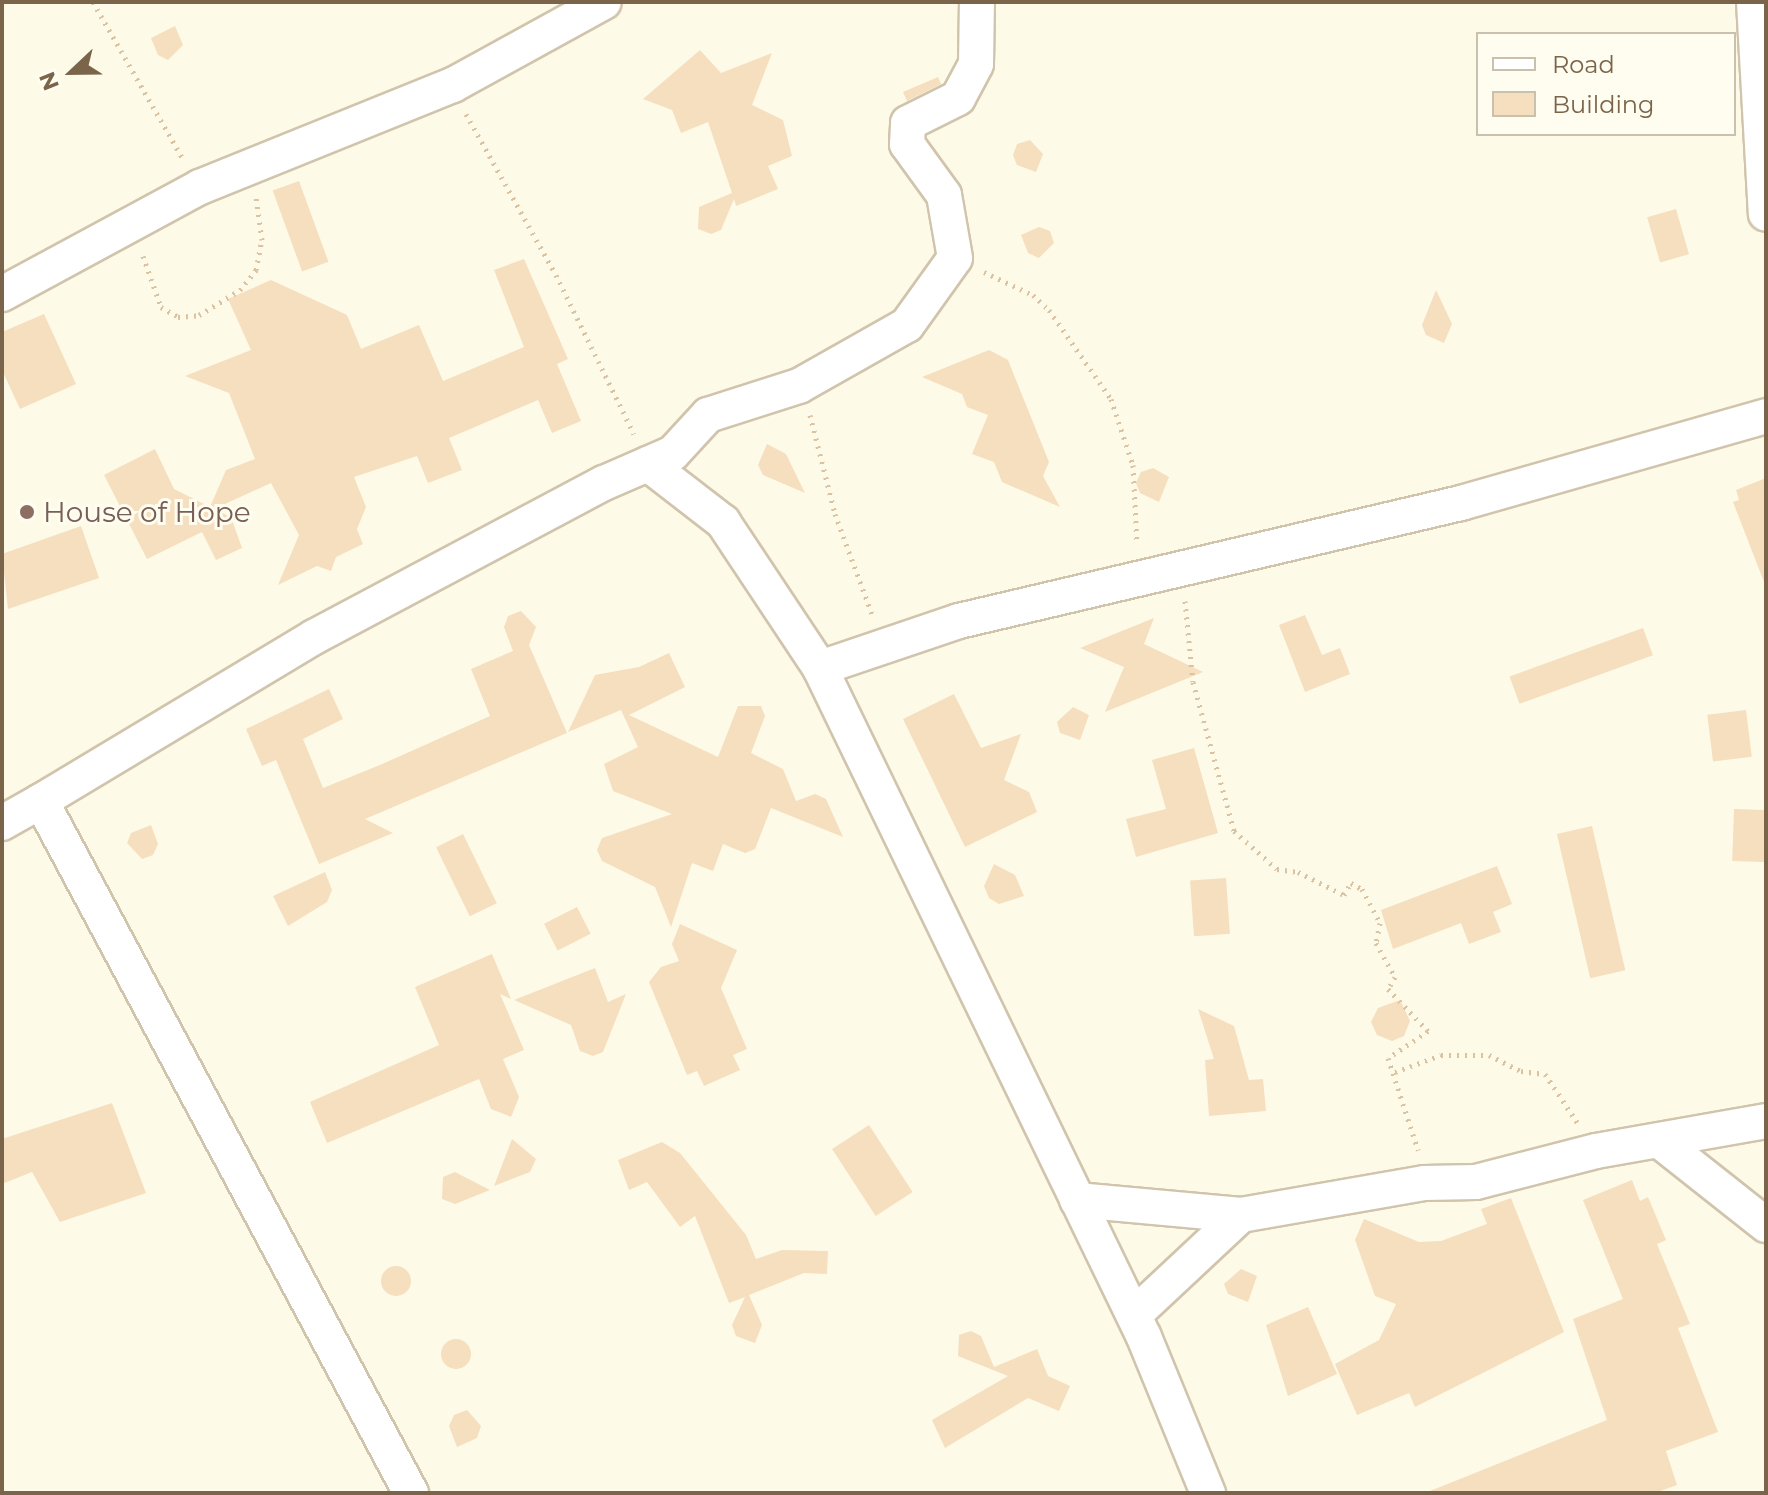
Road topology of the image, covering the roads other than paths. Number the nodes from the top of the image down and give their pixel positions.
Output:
1 (604, 2) edge
2 (977, 2) edge
3 (1754, 2) edge
4 (1766, 214) edge
5 (2, 294) edge
6 (1766, 416) edge
7 (648, 464) junction
8 (820, 668) junction
9 (41, 801) junction
10 (2, 823) edge
11 (1766, 1121) edge
12 (1661, 1142) junction
13 (1077, 1200) junction
14 (1241, 1215) junction
15 (1766, 1225) edge
16 (1134, 1315) junction
17 (411, 1493) edge
18 (1208, 1493) edge

1 - 5 street
2 - 7 street
3 - 4 street
6 - 8 street
7 - 8 street
7 - 9 street
8 - 13 street
9 - 10 street
9 - 17 street
11 - 12 street
12 - 14 street
12 - 15 street
13 - 14 street
13 - 16 street
14 - 16 street
16 - 18 street

